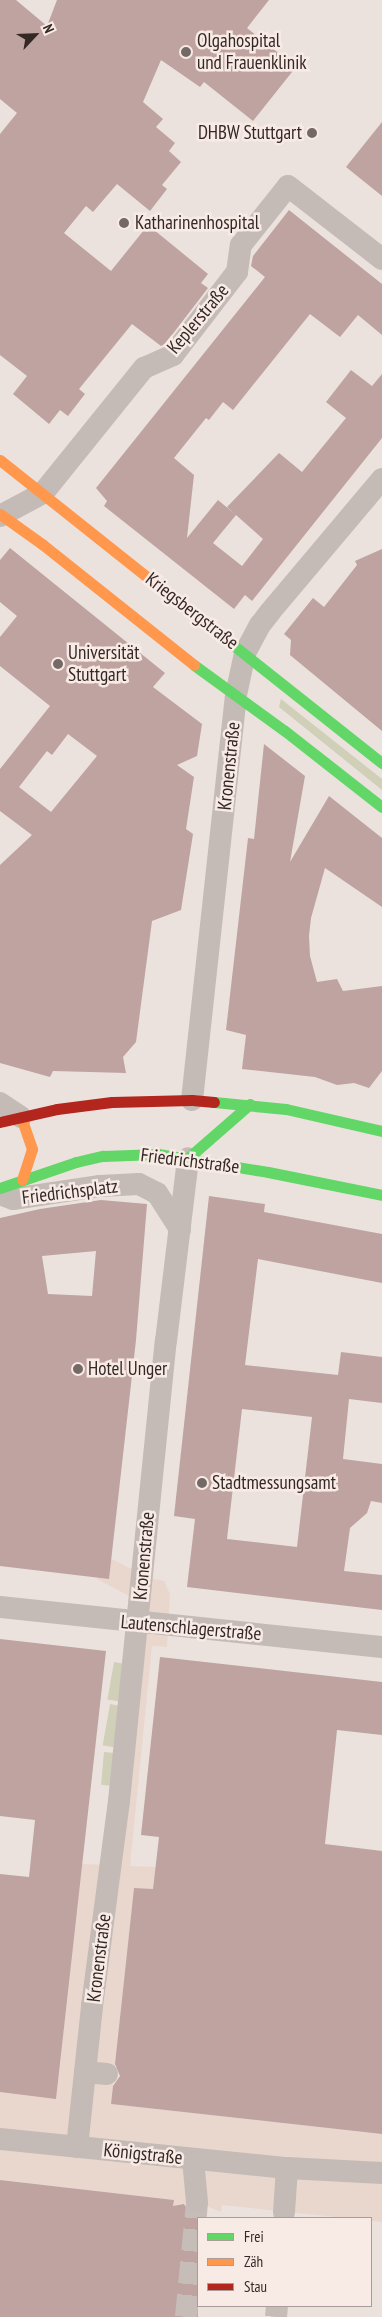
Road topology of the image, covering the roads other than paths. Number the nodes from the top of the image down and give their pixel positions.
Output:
1 (382, 258) edge
2 (0, 460) edge
3 (382, 478) edge
4 (43, 493) junction
5 (1, 515) edge
6 (245, 653) junction
7 (236, 695) junction
8 (382, 763) edge
9 (382, 807) edge
10 (192, 1100) junction
11 (0, 1103) edge
12 (250, 1104) junction
13 (10, 1119) edge
14 (382, 1131) edge
15 (188, 1158) junction
16 (22, 1179) junction
17 (0, 1188) edge
18 (0, 1194) edge
19 (382, 1195) edge
20 (180, 1229) junction
21 (0, 1607) edge
22 (139, 1623) junction
23 (382, 1647) edge
24 (85, 2072) junction
25 (107, 2074) dead end
26 (0, 2139) edge
27 (77, 2147) junction
28 (194, 2159) junction
29 (287, 2168) junction
30 (382, 2173) edge
31 (197, 2202) tunnel mouth
32 (284, 2212) dead end

1 - 4 street, Keplerstraße
2 - 4 main road, Kriegsbergstraße
3 - 6 street, Kronenstraße
4 - 5 street, Keplerstraße
4 - 6 main road, Kriegsbergstraße
5 - 7 main road
6 - 7 street, Kronenstraße
6 - 8 main road, Kriegsbergstraße
7 - 9 main road
7 - 10 street, Kronenstraße
10 - 12 main road
10 - 13 main road
11 - 13 street
12 - 14 main road
12 - 15 main road
13 - 16 main road
15 - 16 main road, Friedrichstraße
15 - 19 main road, Friedrichstraße
15 - 20 street, Kronenstraße
16 - 17 main road, Friedrichstraße
18 - 20 street, Friedrichsplatz
20 - 22 street, Kronenstraße
21 - 22 street, Lautenschlagerstraße
22 - 23 street, Lautenschlagerstraße
22 - 24 street, Kronenstraße
24 - 25 street
24 - 27 street, Kronenstraße
26 - 27 street, Königstraße
27 - 28 street, Königstraße
28 - 29 street, Königstraße
28 - 31 street
29 - 30 street, Königstraße
29 - 32 street

